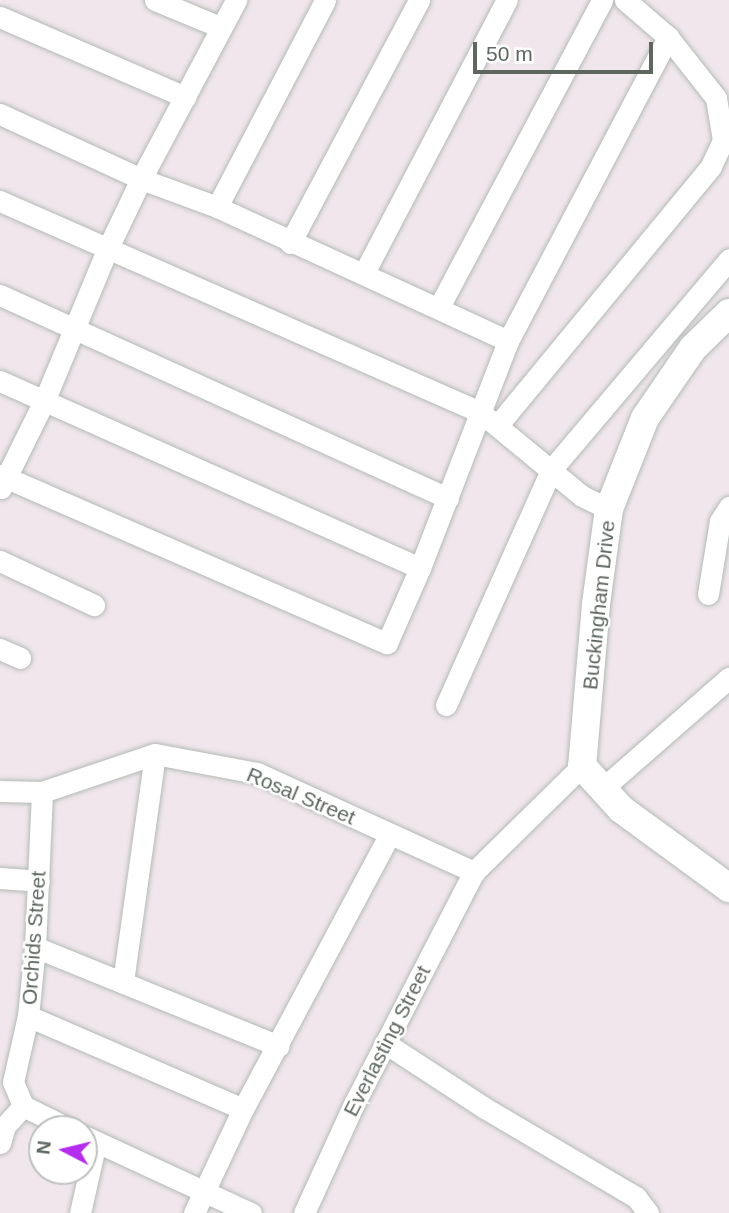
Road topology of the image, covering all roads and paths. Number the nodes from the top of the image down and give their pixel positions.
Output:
1 (155, 0) edge
2 (236, 0) edge
3 (325, 0) edge
4 (419, 0) edge
5 (507, 0) edge
6 (602, 0) edge
7 (625, 0) edge
8 (0, 17) edge
9 (220, 27) junction
10 (668, 37) junction
11 (185, 97) junction
12 (0, 114) edge
13 (141, 179) junction
14 (0, 201) edge
15 (217, 207) junction
16 (290, 243) junction
17 (107, 250) junction
18 (729, 258) edge
19 (363, 273) junction
20 (0, 295) edge
21 (439, 307) junction
22 (729, 313) edge
23 (76, 328) junction
24 (508, 341) junction
25 (0, 381) edge
26 (45, 399) junction
27 (480, 412) junction
28 (497, 426) junction
29 (551, 470) junction
30 (2, 481) edge
31 (447, 498) junction
32 (729, 507) edge
33 (609, 509) junction
34 (0, 561) edge
35 (420, 568) junction
36 (708, 594) dead end
37 (94, 605) dead end
38 (0, 649) edge
39 (20, 658) dead end
40 (729, 678) edge
41 (446, 705) dead end
42 (155, 754) junction
43 (582, 766) junction
44 (602, 789) junction
45 (0, 791) edge
46 (42, 792) junction
47 (389, 835) junction
48 (474, 872) junction
49 (0, 878) edge
50 (38, 881) junction
51 (729, 888) edge
52 (35, 947) junction
53 (123, 982) junction
54 (28, 1016) junction
55 (385, 1043) junction
56 (279, 1046) junction
57 (7, 1084) edge
58 (23, 1106) junction
59 (243, 1109) junction
60 (41, 1115) edge
61 (0, 1143) edge
62 (98, 1143) edge
63 (84, 1185) edge
64 (205, 1191) junction
65 (80, 1213) edge
66 (194, 1213) edge
67 (251, 1213) edge
68 (304, 1213) edge
69 (648, 1213) edge

1 - 9 street
2 - 9 street
3 - 15 street
4 - 16 street
5 - 19 street
6 - 21 street
7 - 10 street
8 - 11 street
9 - 11 street
10 - 24 street
10 - 28 street
11 - 13 street
12 - 13 street
13 - 15 street
13 - 17 street
14 - 17 street
15 - 16 street
16 - 19 street
17 - 23 street
17 - 27 street
18 - 29 street
19 - 21 street
20 - 23 street
21 - 24 street
22 - 33 street, Buckingham Drive
23 - 26 street
23 - 31 street
24 - 27 street
25 - 26 street
26 - 30 street
26 - 35 street
27 - 28 street
27 - 31 street
28 - 29 street
29 - 33 street
29 - 41 street
30 - 35 street
31 - 35 street
32 - 36 street
33 - 43 street, Buckingham Drive
34 - 37 street
38 - 39 street
40 - 44 street
42 - 46 street, Rosal Street
42 - 47 street, Rosal Street
42 - 53 street
43 - 44 street
43 - 48 street, Everlasting Street
44 - 51 street
45 - 46 street, Rosal Street
46 - 50 street, Orchids Street
47 - 48 street, Rosal Street
47 - 56 street
48 - 55 street, Everlasting Street
49 - 50 street
50 - 52 street, Orchids Street
52 - 53 street
52 - 54 street, Orchids Street
53 - 56 street
54 - 57 street, Orchids Street
54 - 59 street
55 - 68 street, Everlasting Street
55 - 69 street
56 - 59 street
57 - 58 street
58 - 60 street
58 - 61 street
59 - 64 street
62 - 64 street
63 - 65 street
64 - 66 street
64 - 67 street

